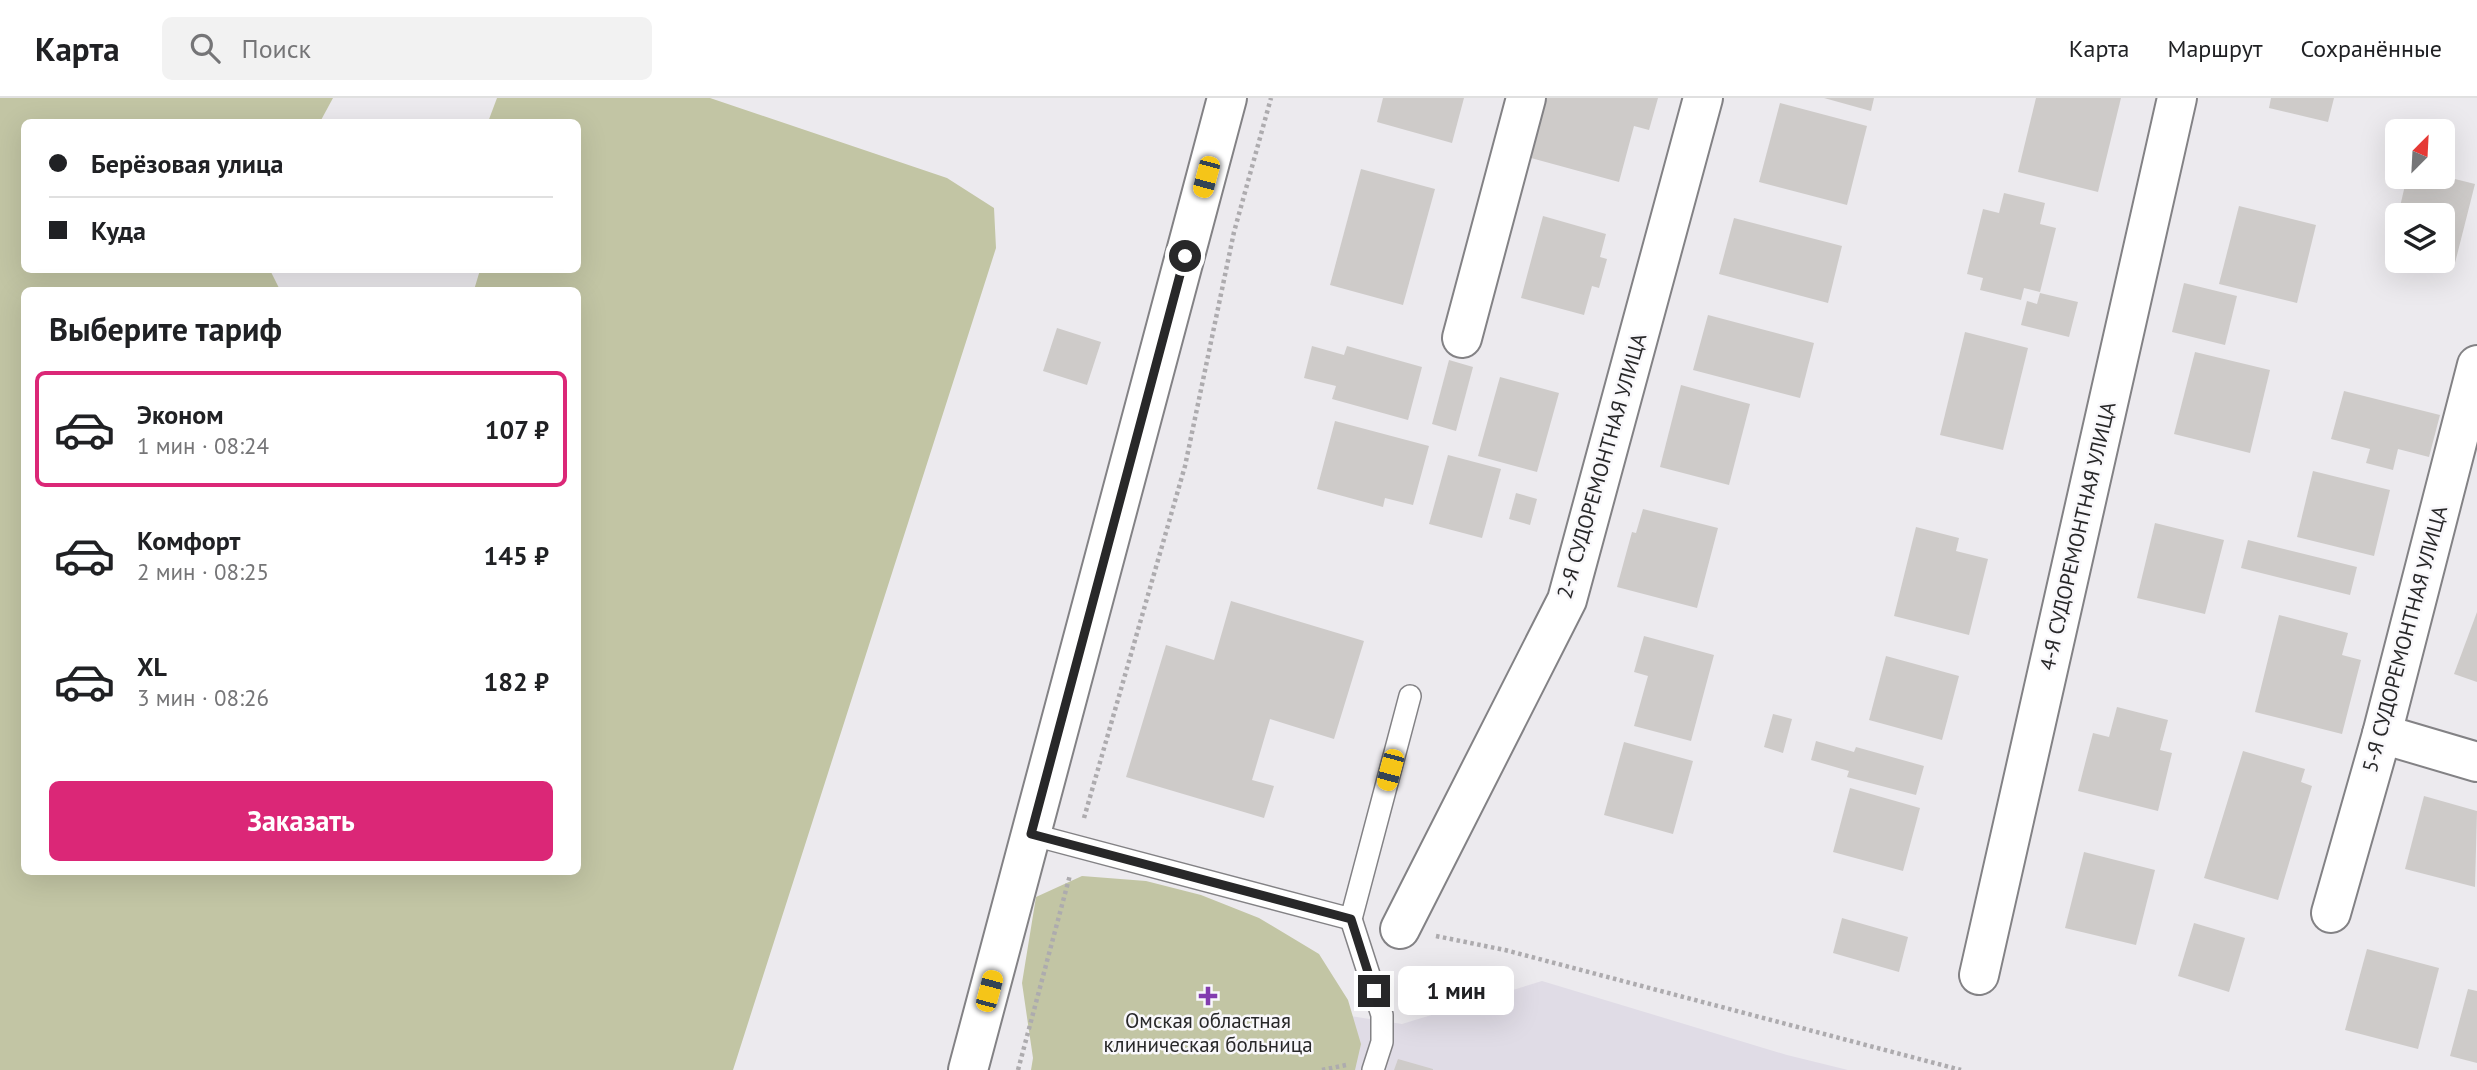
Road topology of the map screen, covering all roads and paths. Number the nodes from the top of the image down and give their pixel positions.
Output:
1 (1227, 98) edge
2 (1270, 98) edge
3 (1527, 98) edge
4 (1703, 98) edge
5 (2177, 98) edge
6 (1462, 338) dead end
7 (2477, 365) edge
8 (1410, 696) dead end
9 (2382, 734) junction
10 (2477, 762) edge
11 (1031, 834) junction
12 (1077, 846) junction
13 (2331, 913) dead end
14 (1351, 919) junction
15 (1400, 929) joint
16 (1979, 975) dead end
17 (968, 1070) edge
18 (1018, 1070) edge
19 (1373, 1070) edge
20 (1961, 1070) edge

1 - 11 street
2 - 12 path
3 - 6 street
4 - 15 street, 2-Я СУДОРЕМОНТНАЯ УЛИЦА
5 - 16 street, 4-Я СУДОРЕМОНТНАЯ УЛИЦА
7 - 9 street, 5-Я СУДОРЕМОНТНАЯ УЛИЦА
8 - 14 lane
9 - 10 street
9 - 13 street, 5-Я СУДОРЕМОНТНАЯ УЛИЦА
11 - 12 lane
11 - 17 street
12 - 14 lane
12 - 18 path
14 - 19 lane
15 - 20 path

